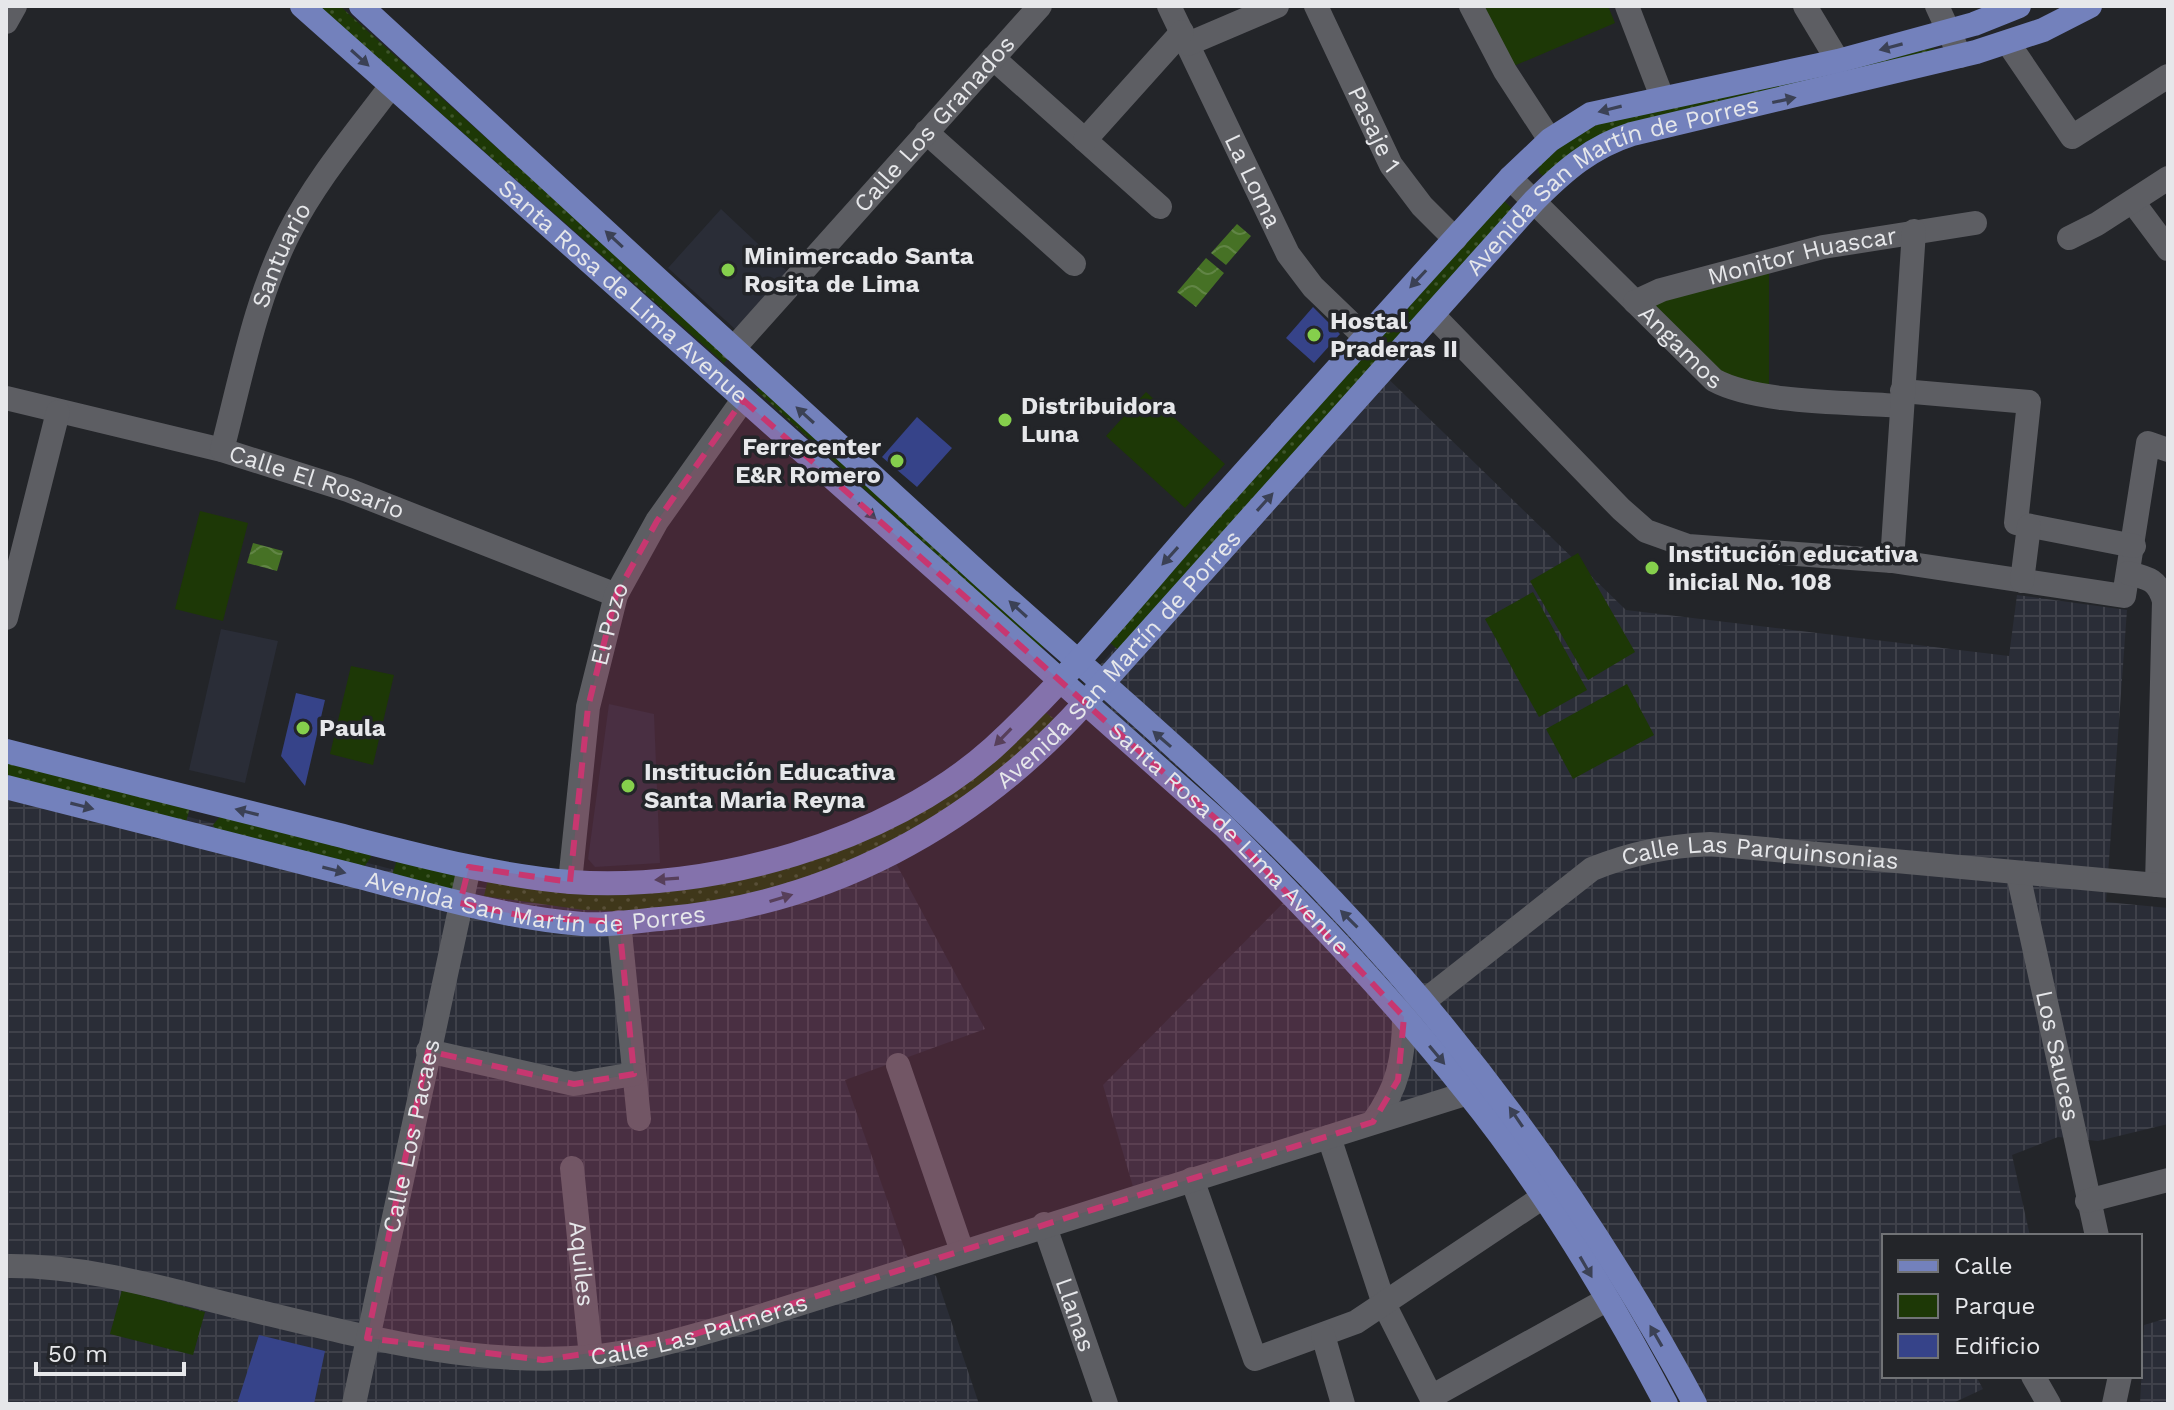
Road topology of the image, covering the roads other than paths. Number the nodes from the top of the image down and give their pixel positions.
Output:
1 (15, 6) edge
2 (302, 6) edge
3 (361, 6) edge
4 (1040, 6) edge
5 (1169, 6) edge
6 (1277, 6) edge
7 (1316, 6) edge
8 (1471, 6) edge
9 (1627, 6) edge
10 (1805, 6) edge
11 (1937, 6) edge
12 (2019, 6) edge
13 (2090, 6) edge
14 (6, 22) edge
15 (1949, 32) junction
16 (1185, 38) junction
17 (2008, 43) junction
18 (1960, 56) junction
19 (993, 58) junction
20 (1838, 61) junction
21 (2168, 76) edge
22 (391, 86) junction
23 (1662, 97) junction
24 (926, 132) junction
25 (1085, 140) junction
26 (1550, 140) junction
27 (1510, 178) junction
28 (2168, 178) edge
29 (1534, 201) junction
30 (2133, 202) junction
31 (1160, 207) dead end
32 (1975, 223) dead end
33 (1914, 231) junction
34 (2069, 238) dead end
35 (1455, 239) junction
36 (2168, 249) edge
37 (1074, 264) dead end
38 (1635, 302) junction
39 (1433, 315) junction
40 (1365, 337) junction
41 (733, 349) junction
42 (6, 398) edge
43 (1902, 399) junction
44 (743, 400) junction
45 (58, 412) junction
46 (222, 450) junction
47 (2168, 450) edge
48 (2023, 525) junction
49 (2134, 546) junction
50 (1892, 561) junction
51 (2128, 573) junction
52 (2022, 581) junction
53 (616, 595) junction
54 (6, 618) edge
55 (1075, 662) junction
56 (1057, 680) junction
57 (1093, 694) junction
58 (6, 751) edge
59 (6, 787) edge
60 (203, 801) junction
61 (194, 835) junction
62 (831, 841) junction
63 (382, 846) junction
64 (469, 867) junction
65 (730, 873) junction
66 (2018, 874) junction
67 (844, 877) junction
68 (374, 880) junction
69 (570, 882) junction
70 (2162, 886) edge
71 (460, 903) junction
72 (741, 910) junction
73 (619, 922) junction
74 (1413, 1009) junction
75 (428, 1051) junction
76 (898, 1065) dead end
77 (634, 1074) junction
78 (1468, 1093) junction
79 (639, 1119) dead end
80 (1373, 1122) junction
81 (1329, 1137) junction
82 (572, 1168) dead end
83 (1192, 1179) junction
84 (2168, 1180) edge
85 (1543, 1197) junction
86 (2087, 1201) junction
87 (1044, 1224) junction
88 (2096, 1234) edge
89 (962, 1251) junction
90 (6, 1266) edge
91 (1606, 1300) junction
92 (1384, 1304) junction
93 (1323, 1335) junction
94 (367, 1338) junction
95 (591, 1357) junction
96 (2034, 1378) edge
97 (2120, 1378) edge
98 (354, 1404) edge
99 (1106, 1404) edge
100 (1343, 1404) edge
101 (1666, 1404) edge
102 (1695, 1404) edge
103 (2049, 1404) edge
104 (2114, 1404) edge

1 - 14 street
2 -> 22 main road, Santa Rosa de Lima Avenue
41 -> 3 main road, Santa Rosa de Lima Avenue
4 - 19 street, Calle Los Granados
5 - 16 street, La Loma
6 - 16 street
7 - 35 street, Pasaje 1
8 - 26 street
9 - 23 street
10 - 20 street
11 - 15 street
12 - 15 main road, Avenida San Martín de Porres
13 - 17 main road, Avenida San Martín de Porres
15 - 18 street
15 -> 20 main road, Avenida San Martín de Porres
16 - 25 street
16 - 40 street, La Loma
17 - 18 main road, Avenida San Martín de Porres
17 - 21 street
29 -> 18 main road, Avenida San Martín de Porres
19 - 24 street, Calle Los Granados
19 - 25 street
20 - 23 main road, Avenida San Martín de Porres
22 - 44 main road, Santa Rosa de Lima Avenue
22 - 46 street, Santuario
23 -> 26 main road, Avenida San Martín de Porres
24 - 37 street
24 - 41 street, Calle Los Granados
25 - 31 street
26 - 27 main road, Avenida San Martín de Porres
27 - 29 street, Angamos
27 - 35 main road, Avenida San Martín de Porres
28 - 30 street
29 - 38 street, Angamos
29 - 39 main road, Avenida San Martín de Porres
30 - 34 street
30 - 36 street
32 - 33 street, Monitor Huascar
33 - 38 street, Monitor Huascar
33 - 43 street
35 -> 40 main road, Avenida San Martín de Porres
38 - 43 street, Angamos
39 - 50 street
57 -> 39 main road, Avenida San Martín de Porres
40 -> 55 main road, Avenida San Martín de Porres
55 -> 41 main road, Santa Rosa de Lima Avenue
42 - 45 street, Calle El Rosario
43 - 48 street, Angamos
43 - 50 street
44 - 53 street, El Pozo
44 -> 56 main road, Santa Rosa de Lima Avenue
45 - 46 street, Calle El Rosario
45 - 54 street
46 - 53 street, Calle El Rosario
47 - 49 street
48 - 49 street
48 - 52 street
49 - 51 street
50 - 52 street
51 - 52 street
51 - 70 street
53 - 69 street, El Pozo
55 - 56 main road, Avenida San Martín de Porres
55 - 57 main road, Santa Rosa de Lima Avenue
56 - 57 main road, Santa Rosa de Lima Avenue
56 -> 62 main road, Avenida San Martín de Porres
57 - 67 main road, Avenida San Martín de Porres
57 - 74 main road, Santa Rosa de Lima Avenue
58 - 60 main road, Avenida San Martín de Porres
59 -> 61 main road, Avenida San Martín de Porres
60 - 61 main road
63 -> 60 main road, Avenida San Martín de Porres
61 -> 68 main road, Avenida San Martín de Porres
62 - 65 main road, Avenida San Martín de Porres
62 - 67 main road
63 - 64 main road, Avenida San Martín de Porres
63 - 68 main road
64 - 69 main road, Avenida San Martín de Porres
64 - 71 street, Calle Los Pacaes
65 -> 69 main road, Avenida San Martín de Porres
65 - 72 main road
66 - 70 street, Calle Las Parquinsonias
66 - 74 street, Calle Las Parquinsonias
66 - 86 street, Los Sauces
72 -> 67 main road, Avenida San Martín de Porres
68 - 71 main road, Avenida San Martín de Porres
71 - 73 main road, Avenida San Martín de Porres
71 - 75 street, Calle Los Pacaes
72 - 73 main road, Avenida San Martín de Porres
73 - 77 street
74 -> 78 main road, Santa Rosa de Lima Avenue
74 - 80 street
102 -> 74 main road, Santa Rosa de Lima Avenue
75 - 77 street
75 - 94 street, Calle Los Pacaes
76 - 89 street
77 - 79 street
78 - 80 street, Calle Las Palmeras
78 - 85 main road, Santa Rosa de Lima Avenue
80 - 81 street, Calle Las Palmeras
81 - 83 street, Calle Las Palmeras
81 - 92 street
82 - 95 street, Aquiles
83 - 87 street, Calle Las Palmeras
83 - 93 street
84 - 86 street
85 -> 91 main road, Santa Rosa de Lima Avenue
85 - 92 street
86 - 88 street, Los Sauces
87 - 89 street, Calle Las Palmeras
87 - 99 street, Llanas
89 - 95 street, Calle Las Palmeras
90 - 94 street, Calle Las Palmeras
91 - 92 street
91 - 101 main road, Santa Rosa de Lima Avenue
92 - 93 street
93 - 100 street
94 - 95 street, Calle Las Palmeras
94 - 98 street, Calle Los Pacaes
96 - 103 street
97 - 104 street

